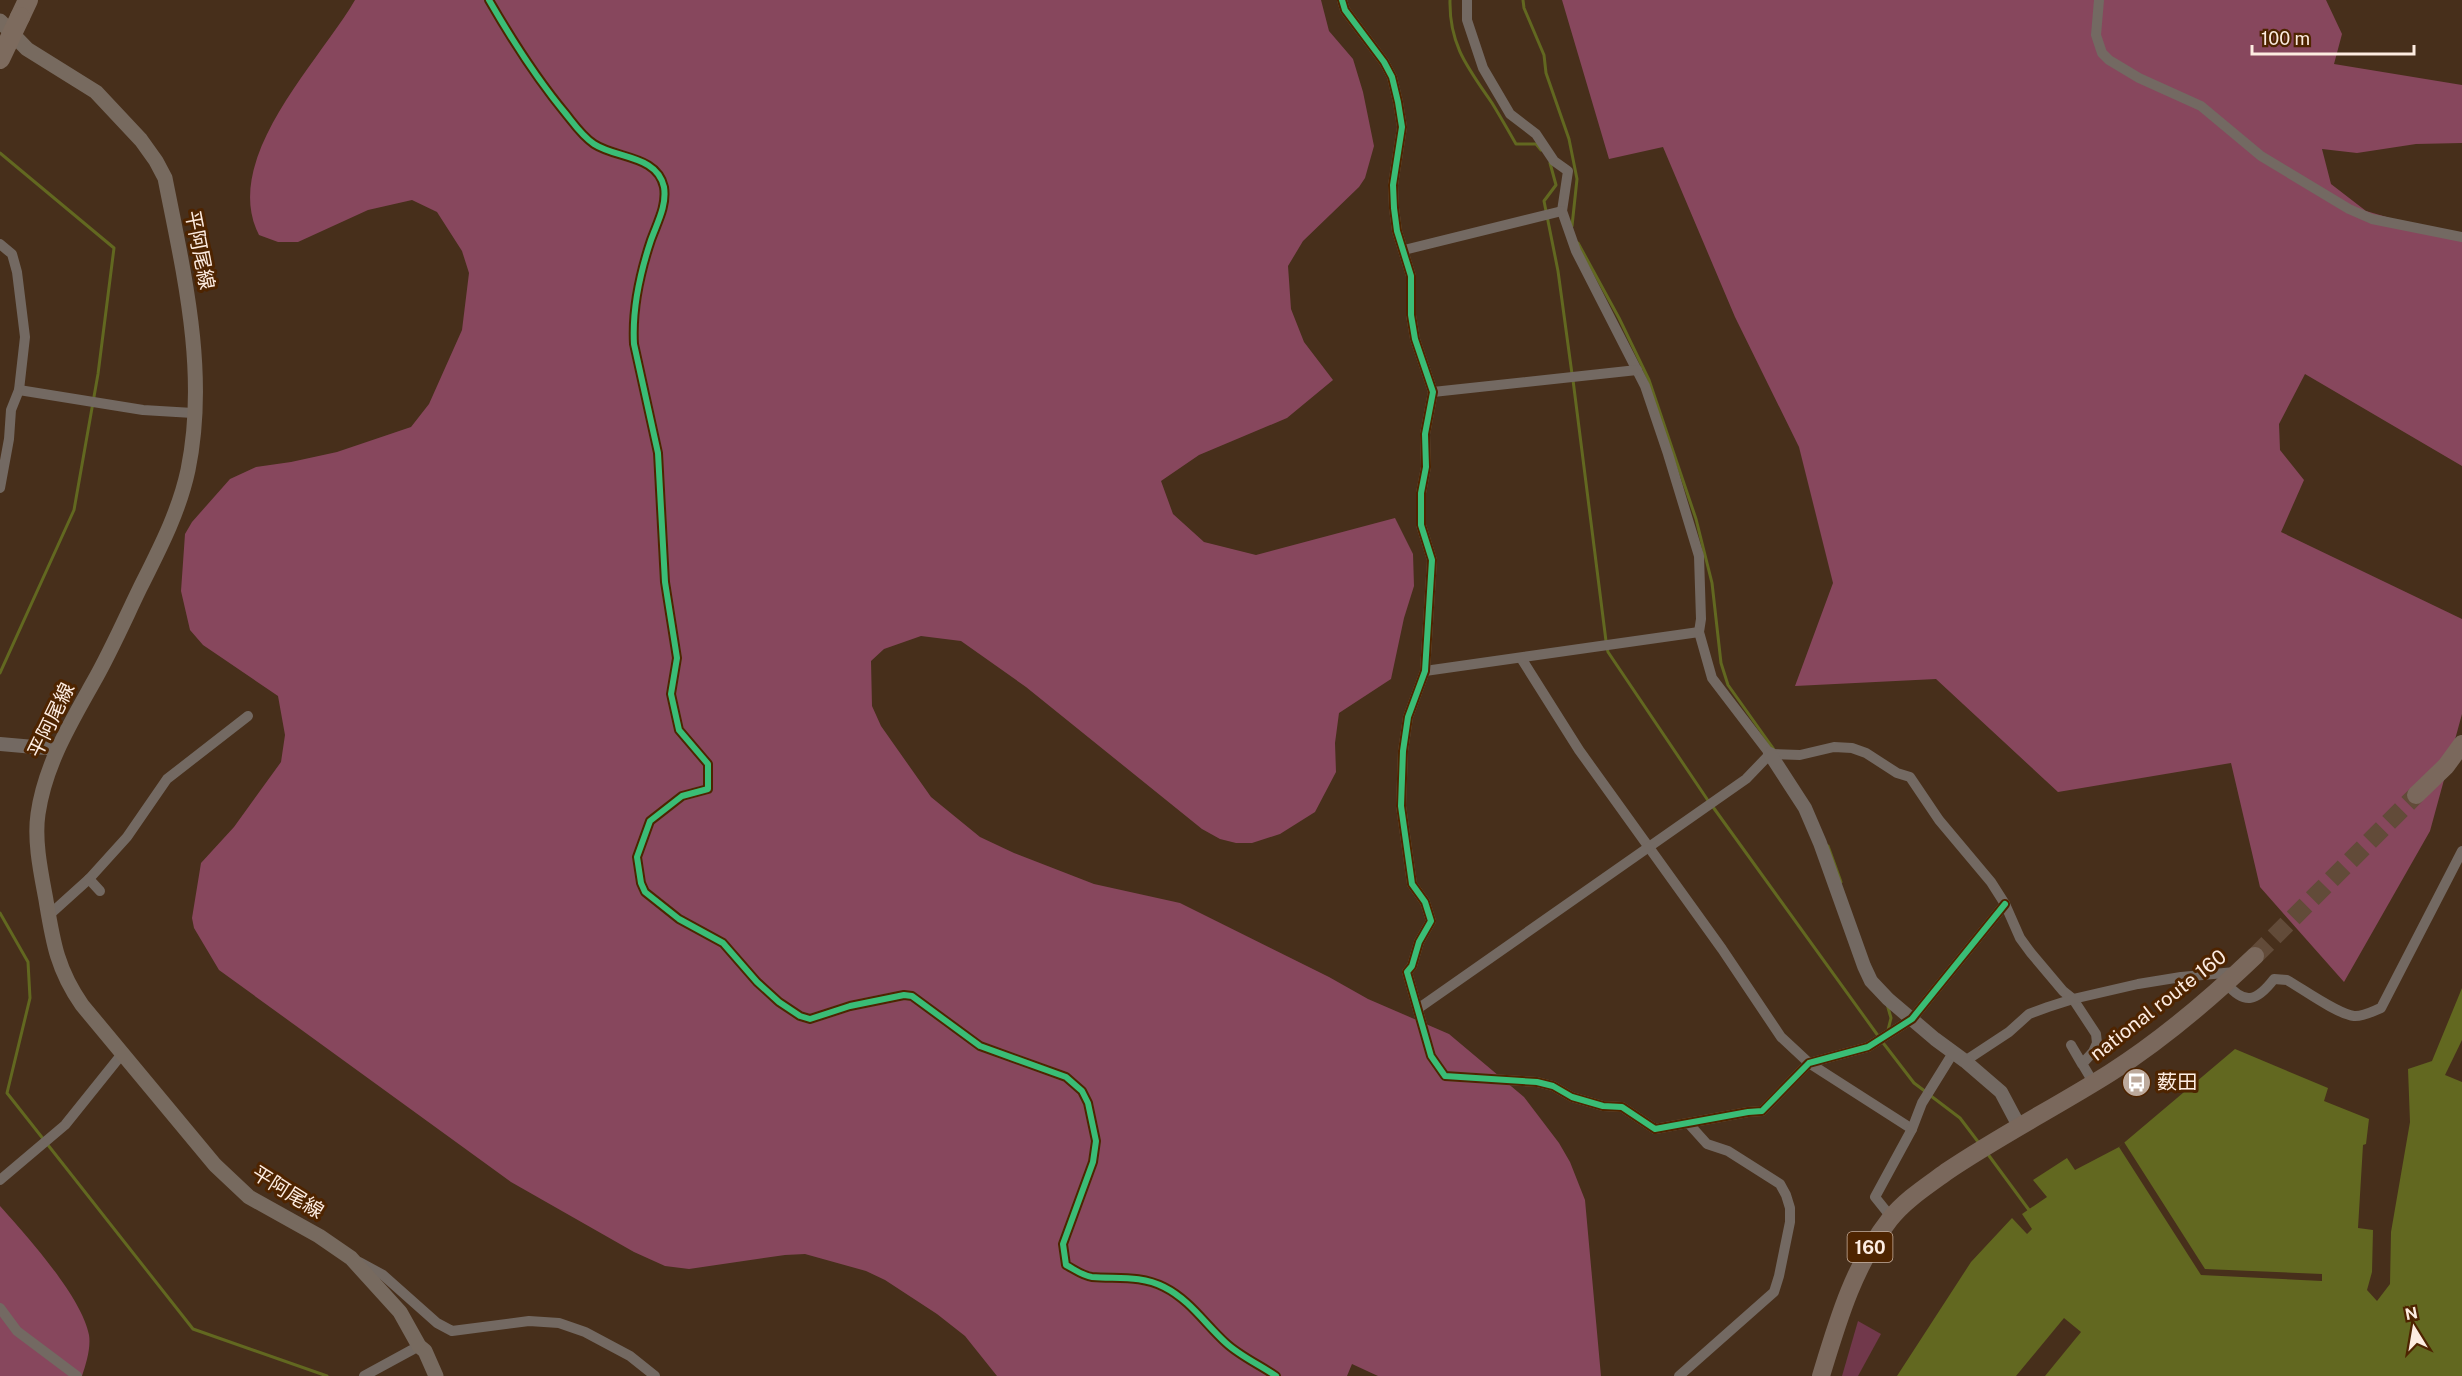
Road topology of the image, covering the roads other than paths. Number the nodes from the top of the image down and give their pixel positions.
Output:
1 (489, 0) edge
2 (1342, 0) edge
3 (1467, 0) edge
4 (2099, 0) edge
5 (16, 10) edge
6 (0, 41) edge
7 (0, 59) edge
8 (1562, 211) junction
9 (2462, 237) edge
10 (0, 244) edge
11 (1404, 250) junction
12 (1637, 369) junction
13 (19, 390) junction
14 (1433, 392) junction
15 (193, 413) junction
16 (0, 488) edge
17 (1699, 632) junction
18 (1521, 658) junction
19 (1425, 671) junction
20 (248, 716) dead end
21 (0, 744) edge
22 (2462, 744) edge
23 (57, 748) junction
24 (1770, 754) junction
25 (2416, 795) tunnel mouth
26 (1647, 846) junction
27 (2462, 851) edge
28 (89, 879) junction
29 (100, 891) dead end
30 (2005, 904) junction
31 (48, 916) junction
32 (2255, 956) tunnel mouth
33 (2232, 977) junction
34 (2073, 999) junction
35 (1419, 1008) junction
36 (1912, 1018) junction
37 (122, 1054) junction
38 (1959, 1057) junction
39 (1809, 1063) junction
40 (2093, 1083) junction
41 (1689, 1124) junction
42 (2019, 1126) junction
43 (1912, 1129) junction
44 (0, 1180) edge
45 (1891, 1217) junction
46 (351, 1258) junction
47 (0, 1308) edge
48 (422, 1348) junction
49 (77, 1376) edge
50 (364, 1376) edge
51 (436, 1376) edge
52 (655, 1376) edge
53 (1276, 1376) edge
54 (1678, 1376) edge
55 (1821, 1376) edge

1 - 53 street
2 - 11 street
3 - 8 street
4 - 9 street
5 - 6 highway
5 - 7 highway, bridge
5 - 15 main road, 平阿尾線
8 - 11 street
8 - 12 street
10 - 13 street
11 - 14 street
12 - 14 street
12 - 17 street
13 - 15 street
13 - 16 street
14 - 19 street
15 - 23 main road, 平阿尾線
17 - 18 street
17 - 24 street
18 - 19 street
18 - 26 street
19 - 35 street
20 - 28 street
21 - 23 street
22 - 25 highway
23 - 31 main road, 平阿尾線
24 - 26 street
24 - 30 street
24 - 36 street
26 - 35 street
26 - 39 street
27 - 33 street
28 - 29 street
28 - 31 street
30 - 34 street
30 - 36 street
31 - 37 main road, 平阿尾線
32 - 33 highway, national route 160 / 160
33 - 34 street
33 - 40 highway, national route 160 / 160
34 - 38 street
34 - 40 street
35 - 41 street
36 - 38 street
36 - 39 street
37 - 44 street
37 - 46 main road, 平阿尾線
38 - 42 street
38 - 43 street
39 - 41 street
39 - 43 street
40 - 42 highway, national route 160 / 160
41 - 54 street
42 - 45 highway, national route 160 / 160
43 - 45 street
45 - 55 highway, 160
46 - 48 main road, 平阿尾線
46 - 52 street
47 - 49 street
48 - 50 street
48 - 51 main road, 平阿尾線

